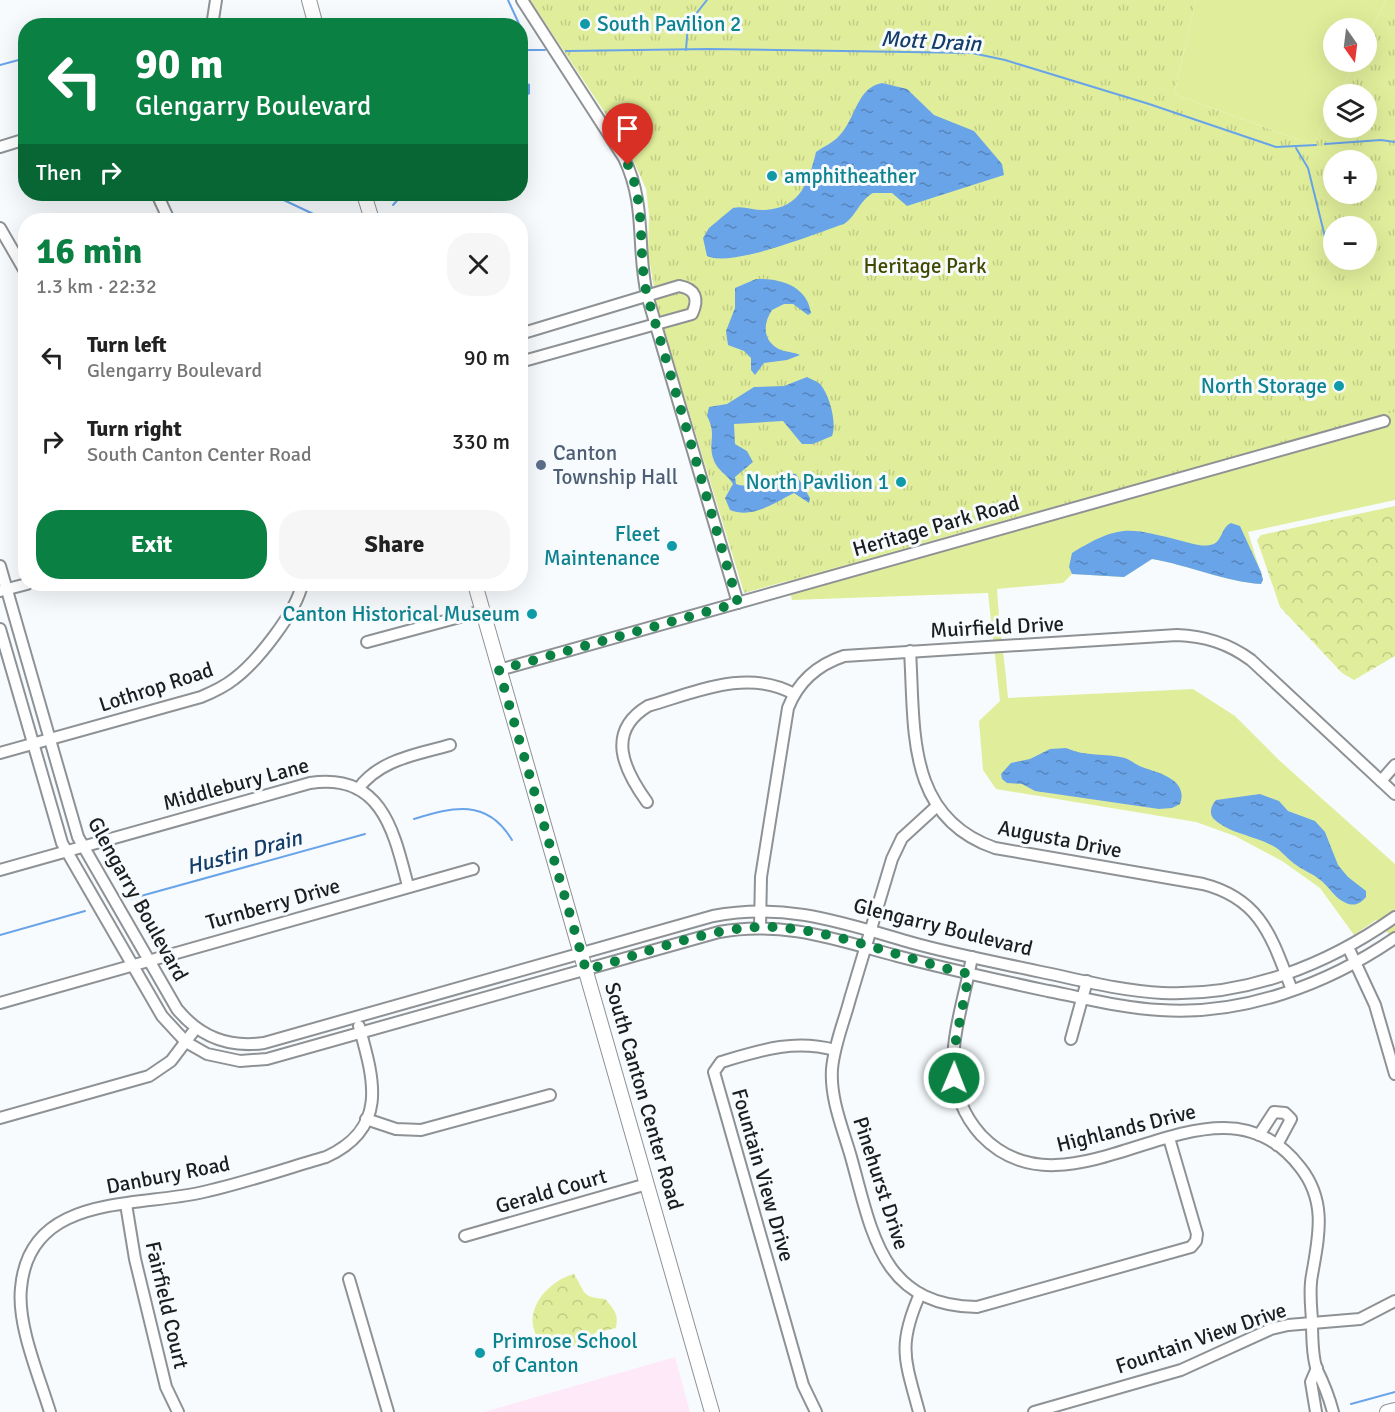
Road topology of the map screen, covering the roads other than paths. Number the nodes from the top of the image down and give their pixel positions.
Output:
1 (216, 0) edge
2 (309, 0) edge
3 (522, 0) edge
4 (213, 18) edge
5 (314, 18) edge
6 (18, 142) edge
7 (0, 147) edge
8 (0, 228) edge
9 (18, 259) edge
10 (647, 295) junction
11 (656, 324) junction
12 (528, 332) edge
13 (528, 360) edge
14 (1384, 420) dead end
15 (0, 566) edge
16 (18, 586) edge
17 (3, 590) edge
18 (300, 591) edge
19 (477, 591) edge
20 (738, 603) junction
21 (482, 611) junction
22 (0, 629) edge
23 (368, 642) dead end
24 (910, 651) junction
25 (499, 670) junction
26 (794, 694) junction
27 (49, 740) junction
28 (32, 744) junction
29 (450, 745) dead end
30 (0, 753) edge
31 (1395, 765) edge
32 (1381, 781) junction
33 (358, 789) junction
34 (1395, 794) edge
35 (647, 802) dead end
36 (937, 806) junction
37 (84, 846) junction
38 (67, 851) junction
39 (473, 869) dead end
40 (0, 870) edge
41 (408, 886) junction
42 (760, 911) junction
43 (1395, 917) edge
44 (696, 921) junction
45 (760, 927) junction
46 (870, 931) junction
47 (700, 938) junction
48 (1395, 938) edge
49 (866, 947) junction
50 (1348, 947) junction
51 (581, 954) junction
52 (972, 957) junction
53 (149, 960) junction
54 (1355, 962) junction
55 (132, 964) junction
56 (586, 970) junction
57 (969, 974) junction
58 (1286, 975) junction
59 (503, 976) junction
60 (1087, 981) junction
61 (1292, 990) junction
62 (507, 992) junction
63 (1182, 994) junction
64 (1083, 998) junction
65 (0, 1002) edge
66 (397, 1005) junction
67 (1181, 1011) junction
68 (357, 1016) junction
69 (402, 1021) junction
70 (196, 1028) junction
71 (361, 1033) junction
72 (1071, 1038) dead end
73 (270, 1041) junction
74 (186, 1042) junction
75 (836, 1050) junction
76 (275, 1057) junction
77 (1395, 1074) edge
78 (550, 1095) dead end
79 (0, 1118) edge
80 (366, 1119) junction
81 (1259, 1135) junction
82 (1169, 1138) junction
83 (1277, 1145) junction
84 (647, 1184) junction
85 (126, 1204) junction
86 (465, 1236) dead end
87 (349, 1279) dead end
88 (920, 1294) junction
89 (1395, 1301) edge
90 (1312, 1323) junction
91 (1317, 1368) junction
92 (1395, 1410) edge
93 (50, 1412) edge
94 (178, 1412) edge
95 (388, 1412) edge
96 (712, 1412) edge
97 (816, 1412) edge
98 (919, 1412) edge
99 (1034, 1412) edge
100 (1316, 1412) edge
101 (1333, 1412) edge
102 (1387, 1412) edge

1 - 4 street
2 - 5 main road
3 - 10 street
6 - 7 street
8 - 9 street
10 - 11 street
10 - 11 street
10 - 12 street
11 - 13 street
11 - 20 street
14 - 20 street, Heritage Park Road
15 - 17 street, Glengarry Boulevard
16 - 17 street
17 - 27 street, Glengarry Boulevard
18 - 27 street, Lothrop Road
19 - 21 main road, South Canton Center Road
20 - 25 street, Heritage Park Road
21 - 23 street
21 - 25 main road, South Canton Center Road
22 - 28 street, Glengarry Boulevard
24 - 26 street, Muirfield Drive
24 - 32 street, Muirfield Drive
24 - 36 street, Augusta Drive
25 - 51 main road, South Canton Center Road
26 - 35 street
26 - 42 street, Muirfield Drive
27 - 28 street, Lothrop Road
27 - 37 street, Glengarry Boulevard
28 - 30 street, Lothrop Road
28 - 38 street, Glengarry Boulevard
29 - 33 street
31 - 32 street
32 - 34 street, Muirfield Drive
33 - 37 street, Middlebury Lane
33 - 41 street, Middlebury Lane
36 - 46 street, Pinehurst Drive
36 - 58 street, Augusta Drive
37 - 38 street, Middlebury Lane
37 - 53 street, Glengarry Boulevard
38 - 40 street, Middlebury Lane
38 - 55 street, Glengarry Boulevard
39 - 41 street, Turnberry Drive
41 - 53 street, Turnberry Drive
42 - 44 street, Glengarry Boulevard
42 - 45 street, Muirfield Drive
42 - 46 street, Glengarry Boulevard
43 - 50 street, Glengarry Boulevard
44 - 47 street
44 - 51 street, Glengarry Boulevard
45 - 47 street, Glengarry Boulevard
45 - 49 street, Glengarry Boulevard
46 - 49 street, Pinehurst Drive
46 - 52 street, Glengarry Boulevard
47 - 56 street, Glengarry Boulevard
48 - 54 street, Glengarry Boulevard
49 - 57 street, Glengarry Boulevard
49 - 75 street, Pinehurst Drive
50 - 54 street
50 - 58 street, Glengarry Boulevard
51 - 56 main road, South Canton Center Road
51 - 59 street, Glengarry Boulevard
52 - 57 street, Highlands Drive
52 - 60 street, Glengarry Boulevard
53 - 55 street, Turnberry Drive
53 - 70 street, Glengarry Boulevard
54 - 61 street, Glengarry Boulevard
54 - 77 street
55 - 65 street, Turnberry Drive
55 - 74 street, Glengarry Boulevard
56 - 62 street, Glengarry Boulevard
56 - 84 main road, South Canton Center Road
57 - 64 street, Glengarry Boulevard
57 - 82 street, Highlands Drive
58 - 61 street, Augusta Drive
58 - 63 street, Glengarry Boulevard
59 - 62 street
59 - 66 street, Glengarry Boulevard
60 - 63 street, Glengarry Boulevard
60 - 64 street
61 - 67 street, Glengarry Boulevard
62 - 69 street, Glengarry Boulevard
63 - 67 street
64 - 67 street, Glengarry Boulevard
64 - 72 street
66 - 68 street, Glengarry Boulevard
66 - 69 street
68 - 71 street, Danbury Road
68 - 73 street, Glengarry Boulevard
69 - 71 street, Glengarry Boulevard
70 - 73 street, Glengarry Boulevard
70 - 74 street
71 - 76 street, Glengarry Boulevard
71 - 80 street, Danbury Road
73 - 76 street
74 - 76 street, Glengarry Boulevard
74 - 79 street
75 - 88 street, Pinehurst Drive
75 - 97 street, Fountain View Drive
78 - 80 street
80 - 85 street, Danbury Road
81 - 82 street, Highlands Drive
81 - 83 street, Highlands Drive
81 - 83 street
82 - 88 street, Pinehurst Drive
83 - 90 street, Highlands Drive
84 - 86 street, Gerald Court
84 - 96 main road, South Canton Center Road
85 - 93 street, Danbury Road
85 - 94 street, Fairfield Court
87 - 95 street
88 - 98 street
89 - 90 street, Fountain View Drive
90 - 91 street, Highlands Drive
90 - 99 street, Fountain View Drive
91 - 100 street, Highlands Drive
91 - 101 street, Highlands Drive
92 - 102 main road

